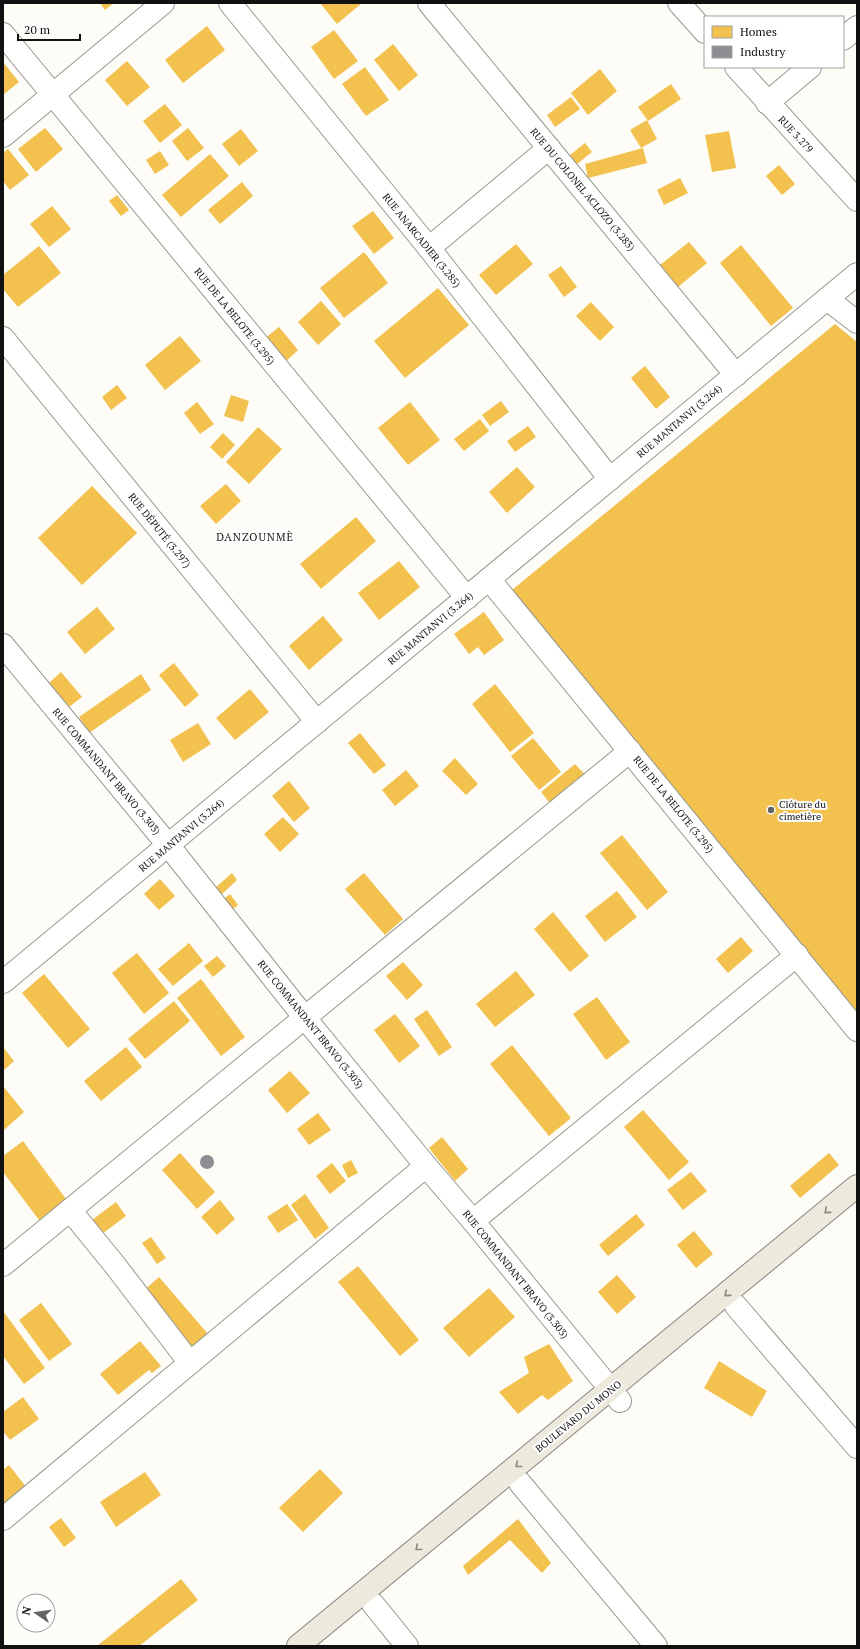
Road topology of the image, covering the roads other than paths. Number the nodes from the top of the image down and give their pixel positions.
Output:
1 (163, 3) edge
2 (230, 3) edge
3 (429, 3) edge
4 (679, 3) edge
5 (857, 27) edge
6 (704, 31) edge
7 (3, 34) edge
8 (844, 38) edge
9 (737, 68) edge
10 (809, 68) edge
11 (53, 95) junction
12 (767, 103) junction
13 (3, 136) edge
14 (548, 148) junction
15 (857, 200) edge
16 (429, 248) junction
17 (857, 274) edge
18 (828, 299) junction
19 (857, 322) edge
20 (3, 338) edge
21 (736, 375) junction
22 (610, 479) junction
23 (489, 579) junction
24 (467, 598) junction
25 (3, 646) edge
26 (317, 722) junction
27 (630, 751) junction
28 (168, 845) junction
29 (797, 955) junction
30 (3, 982) edge
31 (305, 1018) junction
32 (857, 1030) edge
33 (426, 1166) junction
34 (857, 1186) edge
35 (857, 1206) edge
36 (70, 1210) junction
37 (473, 1220) junction
38 (3, 1265) edge
39 (736, 1306) junction
40 (190, 1363) junction
41 (615, 1395) junction
42 (857, 1447) edge
43 (520, 1483) junction
44 (3, 1518) edge
45 (373, 1604) junction
46 (298, 1646) edge
47 (321, 1646) edge
48 (407, 1646) edge
49 (656, 1646) edge

1 - 11 street
2 - 16 street, RUE ANARCADIER (3.285)
3 - 14 street, RUE DU COLONEL ACLOZO (3.283)
4 - 6 street
5 - 8 street
7 - 11 street, RUE DE LA BELOTE (3.295)
9 - 12 street, RUE 3.279
10 - 12 street
11 - 13 street
11 - 24 street, RUE DE LA BELOTE (3.295)
12 - 15 street, RUE 3.279
14 - 16 street
14 - 21 street, RUE DU COLONEL ACLOZO (3.283)
16 - 22 street, RUE ANARCADIER (3.285)
17 - 18 street, RUE MANTANVI (3.264)
18 - 19 street
18 - 21 street, RUE MANTANVI (3.264)
20 - 26 street, RUE DÉPUTÉ (3.297)
21 - 22 street, RUE MANTANVI (3.264)
22 - 23 street, RUE MANTANVI (3.264)
23 - 24 street, RUE MANTANVI (3.264)
23 - 27 street, RUE DE LA BELOTE (3.295)
24 - 26 street, RUE MANTANVI (3.264)
25 - 28 street, RUE COMMANDANT BRAVO (3.303)
26 - 28 street, RUE MANTANVI (3.264)
27 - 29 street, RUE DE LA BELOTE (3.295)
27 - 31 street
28 - 30 street, RUE MANTANVI (3.264)
28 - 31 street, RUE COMMANDANT BRAVO (3.303)
29 - 32 street, RUE DE LA BELOTE (3.295)
29 - 37 street
31 - 33 street, RUE COMMANDANT BRAVO (3.303)
31 - 36 street
33 - 37 street, RUE COMMANDANT BRAVO (3.303)
33 - 40 street
34 -> 41 main road, BOULEVARD DU MONO
35 - 39 main road, BOULEVARD DU MONO
36 - 38 street
36 - 40 street
37 - 41 street, RUE COMMANDANT BRAVO (3.303)
39 - 41 main road, BOULEVARD DU MONO
39 - 42 street
40 - 44 street
41 - 43 main road, BOULEVARD DU MONO
41 -> 46 main road, BOULEVARD DU MONO
43 - 45 main road, BOULEVARD DU MONO
43 - 49 street
45 - 47 main road, BOULEVARD DU MONO
45 - 48 street

